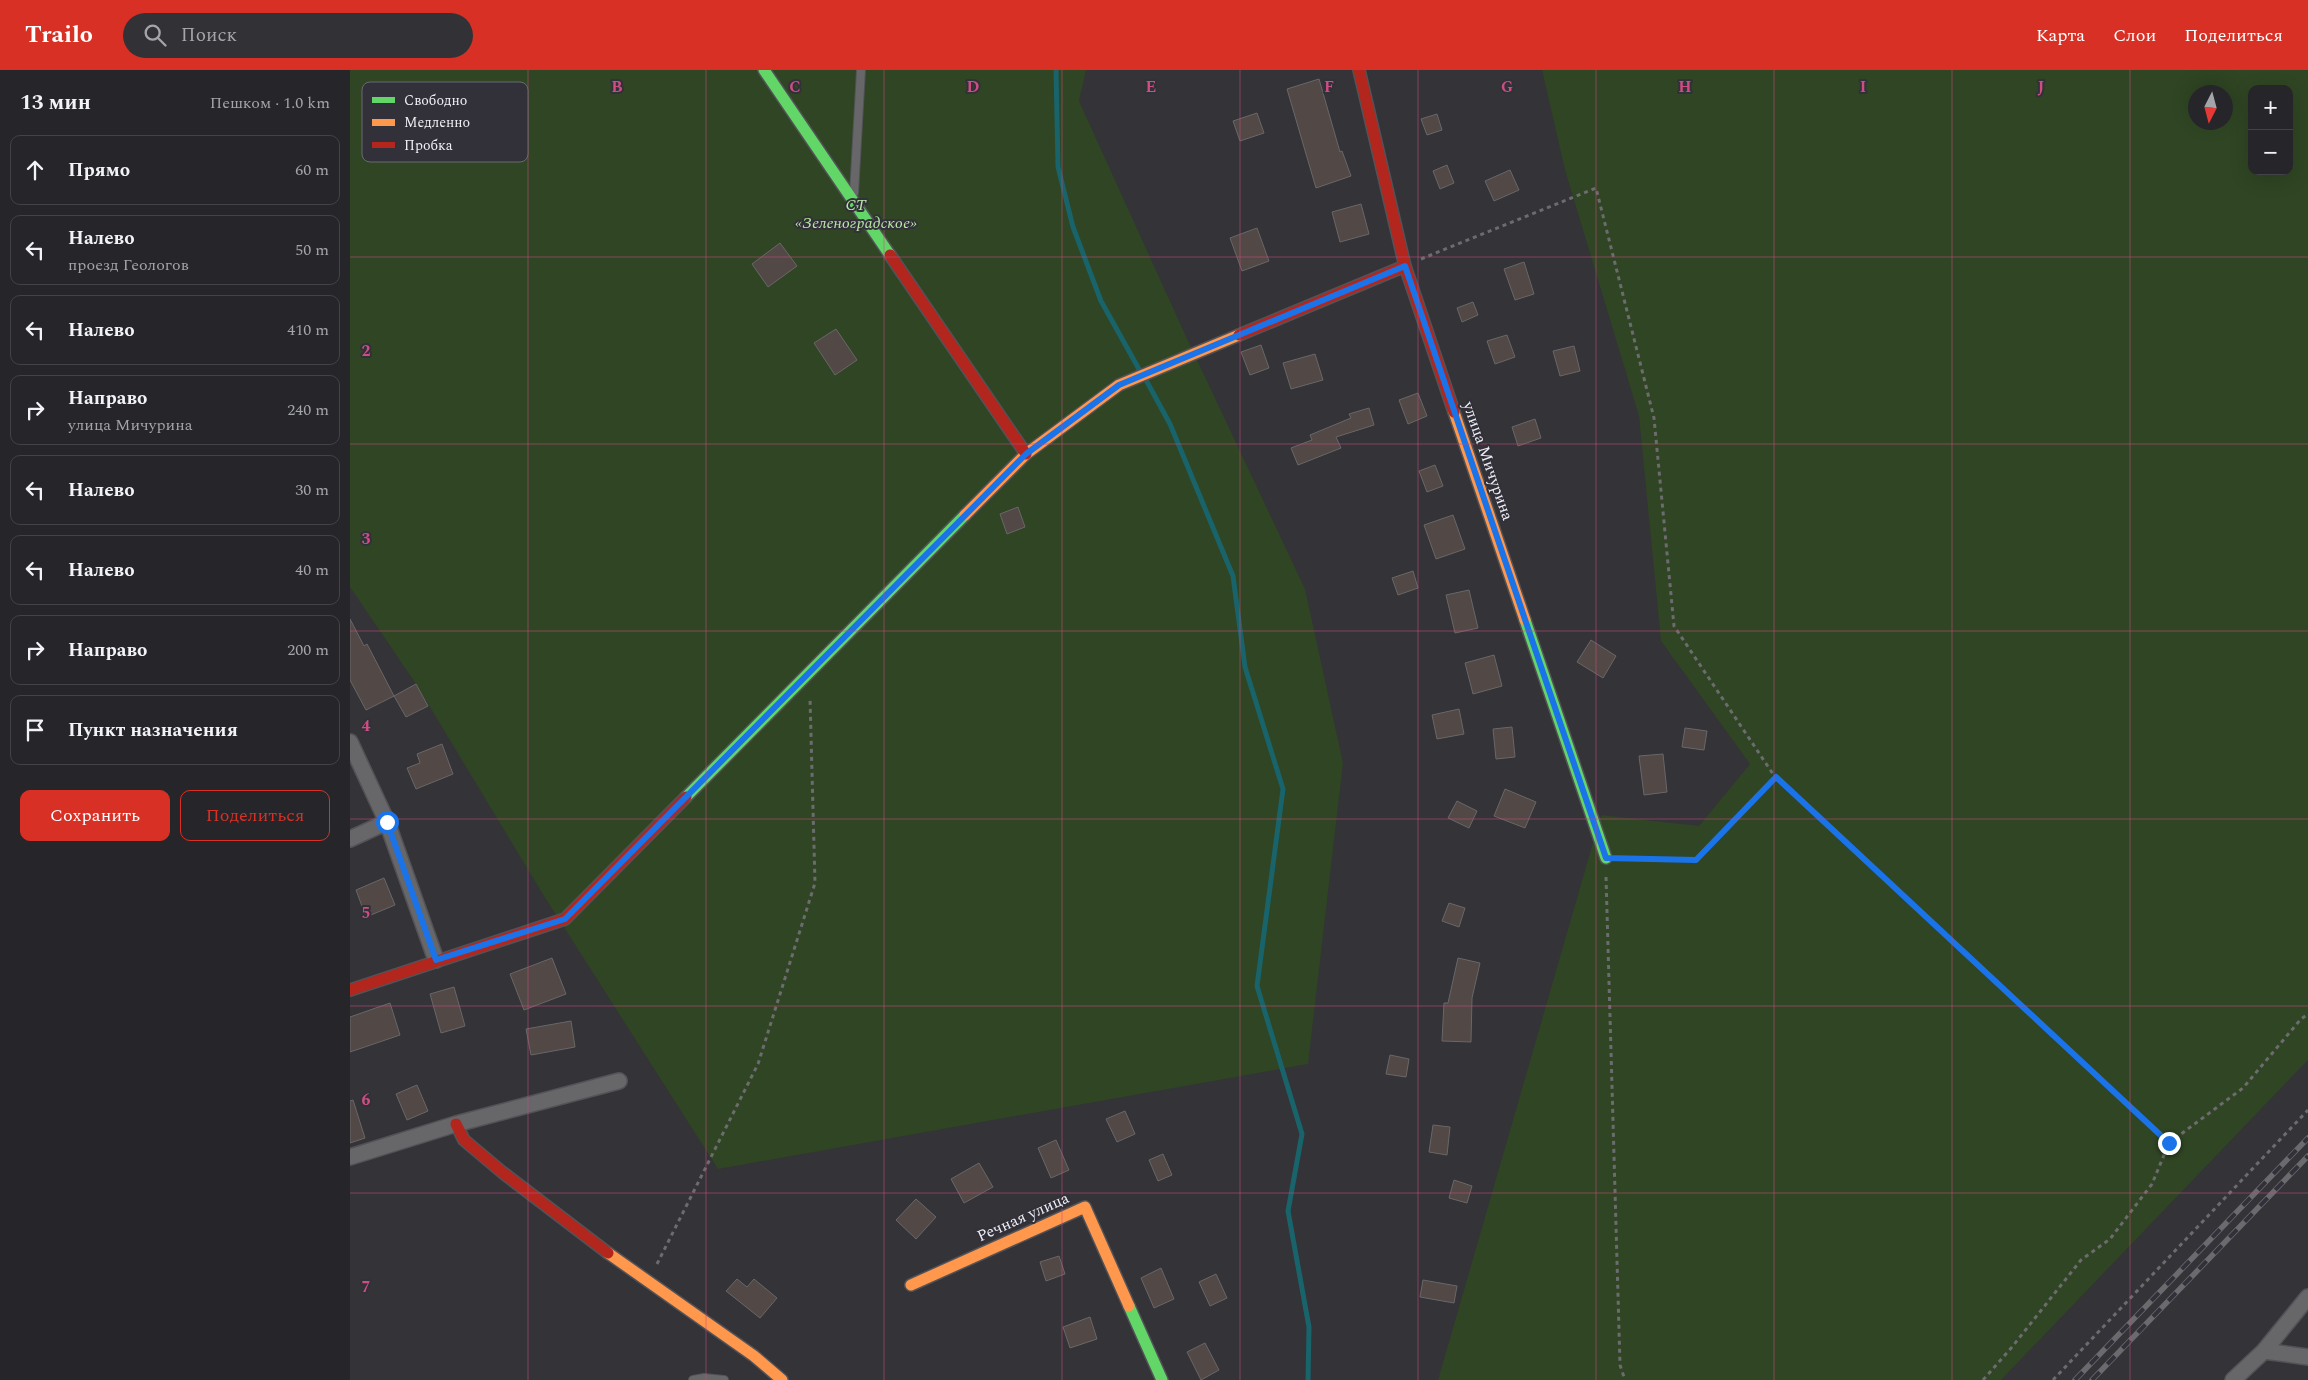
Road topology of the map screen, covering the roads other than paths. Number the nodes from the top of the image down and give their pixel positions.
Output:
1 (764, 70) edge
2 (860, 70) edge
3 (1359, 70) edge
4 (854, 201) junction
5 (1405, 266) junction
6 (1026, 454) junction
7 (350, 742) edge
8 (387, 822) junction
9 (350, 839) edge
10 (1606, 858) road end
11 (436, 960) junction
12 (350, 990) edge
13 (620, 1081) dead end
14 (456, 1124) junction
15 (350, 1157) edge
16 (910, 1285) dead end
17 (2308, 1297) edge
18 (2264, 1351) junction
19 (2308, 1357) edge
20 (693, 1380) edge
21 (724, 1380) edge
22 (782, 1380) edge
23 (1162, 1380) edge
24 (2233, 1380) edge

1 - 4 street
2 - 4 lane
3 - 5 street, улица Мичурина
4 - 6 street
5 - 6 street
5 - 10 street, улица Мичурина
6 - 11 street
7 - 8 street
8 - 9 street
8 - 11 street
11 - 12 street
13 - 14 street
14 - 15 street
14 - 22 street
16 - 23 street, Речная улица
17 - 18 street
18 - 19 street
18 - 24 street
20 - 21 lane

